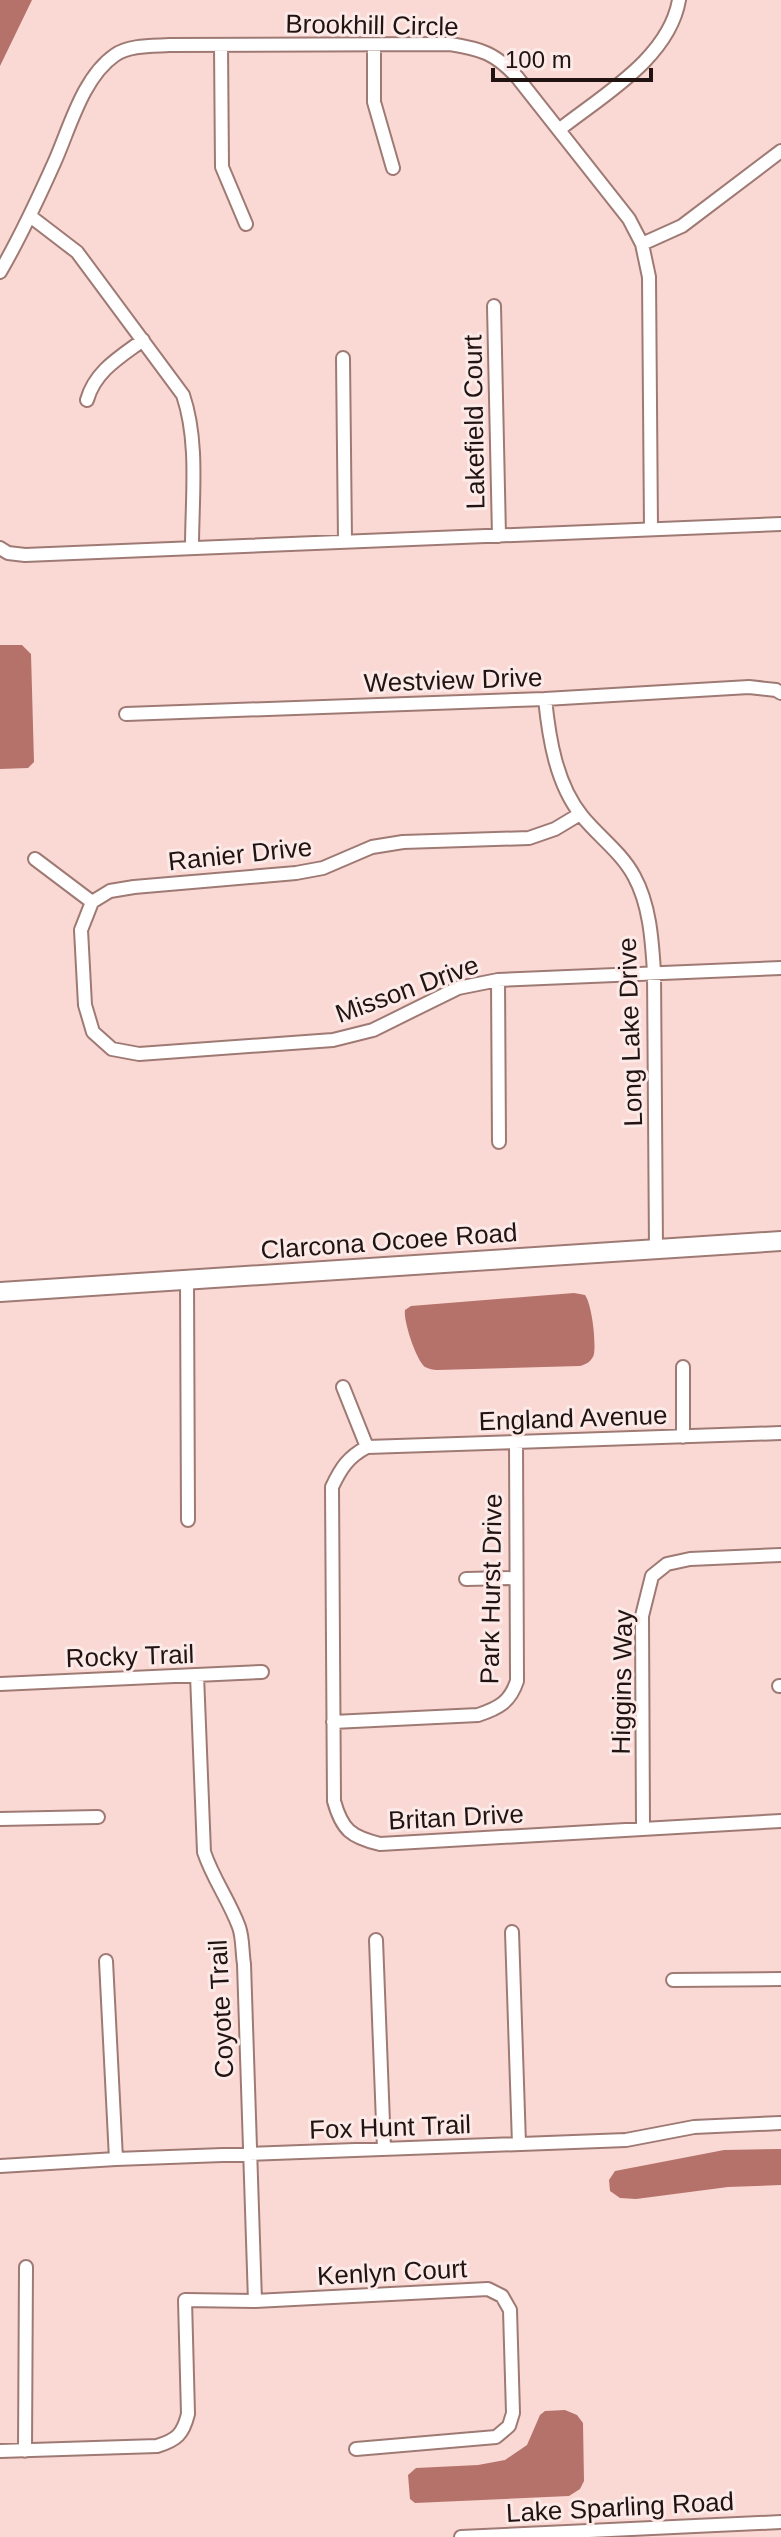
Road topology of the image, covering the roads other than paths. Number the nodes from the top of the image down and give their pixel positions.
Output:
1 (679, 0) edge
2 (374, 45) junction
3 (221, 46) junction
4 (560, 129) junction
5 (781, 151) edge
6 (393, 168) dead end
7 (30, 216) junction
8 (246, 224) dead end
9 (642, 244) junction
10 (0, 272) edge
11 (494, 306) dead end
12 (143, 340) junction
13 (343, 358) dead end
14 (87, 400) dead end
15 (781, 524) edge
16 (651, 529) junction
17 (499, 536) junction
18 (345, 541) junction
19 (192, 547) junction
20 (0, 548) edge
21 (781, 693) edge
22 (545, 699) junction
23 (126, 714) dead end
24 (580, 814) junction
25 (35, 859) dead end
26 (92, 902) junction
27 (781, 968) edge
28 (654, 972) junction
29 (498, 980) junction
30 (499, 1142) dead end
31 (781, 1241) edge
32 (656, 1249) junction
33 (187, 1281) junction
34 (0, 1292) edge
35 (683, 1367) dead end
36 (343, 1387) dead end
37 (781, 1433) edge
38 (683, 1437) junction
39 (516, 1442) junction
40 (367, 1447) junction
41 (188, 1520) dead end
42 (781, 1555) edge
43 (515, 1578) junction
44 (466, 1579) dead end
45 (262, 1672) dead end
46 (197, 1675) junction
47 (0, 1684) edge
48 (333, 1722) junction
49 (98, 1817) dead end
50 (0, 1819) edge
51 (781, 1821) edge
52 (643, 1827) junction
53 (512, 1932) dead end
54 (376, 1940) dead end
55 (106, 1961) dead end
56 (781, 1979) edge
57 (673, 1980) dead end
58 (781, 2123) edge
59 (519, 2144) junction
60 (384, 2149) junction
61 (250, 2154) junction
62 (116, 2159) junction
63 (0, 2166) edge
64 (26, 2267) dead end
65 (255, 2301) junction
66 (356, 2449) dead end
67 (0, 2451) edge
68 (25, 2451) junction
69 (781, 2522) edge
70 (461, 2537) edge

1 - 4 street
2 - 3 street, Brookhill Circle
2 - 4 street, Brookhill Circle
2 - 6 street
3 - 7 street, Brookhill Circle
3 - 8 street
4 - 9 street, Brookhill Circle
5 - 9 street
7 - 10 street, Brookhill Circle
7 - 12 street
9 - 16 street, Brookhill Circle
11 - 17 street, Lakefield Court
12 - 14 street
12 - 19 street
13 - 18 street
15 - 16 street
16 - 17 street
17 - 18 street
18 - 19 street
19 - 20 street
21 - 22 street, Westview Drive
22 - 23 street, Westview Drive
22 - 24 street, Long Lake Drive
24 - 26 street, Ranier Drive
24 - 28 street, Long Lake Drive
25 - 26 street
26 - 29 street, Misson Drive
27 - 28 street, Misson Drive
28 - 29 street, Misson Drive
28 - 32 street, Long Lake Drive
29 - 30 street
31 - 32 street, Clarcona Ocoee Road
32 - 33 street, Clarcona Ocoee Road
33 - 34 street, Clarcona Ocoee Road
33 - 41 street
35 - 38 street
36 - 40 street
37 - 38 street, England Avenue
38 - 39 street, England Avenue
39 - 40 street, England Avenue
39 - 43 street, Park Hurst Drive
40 - 48 street, Britan Drive
42 - 52 street, Higgins Way
43 - 44 street
43 - 48 street, Park Hurst Drive
45 - 46 street, Rocky Trail
46 - 47 street, Rocky Trail
46 - 61 street, Coyote Trail
48 - 52 street, Britan Drive
49 - 50 street
51 - 52 street, Britan Drive
53 - 59 street
54 - 60 street
55 - 62 street
56 - 57 street
58 - 59 street, Fox Hunt Trail
59 - 60 street, Fox Hunt Trail
60 - 61 street, Fox Hunt Trail
61 - 62 street, Fox Hunt Trail
61 - 65 street, Coyote Trail
62 - 63 street, Fox Hunt Trail
64 - 68 street
65 - 66 street, Kenlyn Court
65 - 68 street, Kenlyn Court
67 - 68 street
69 - 70 street, Lake Sparling Road

